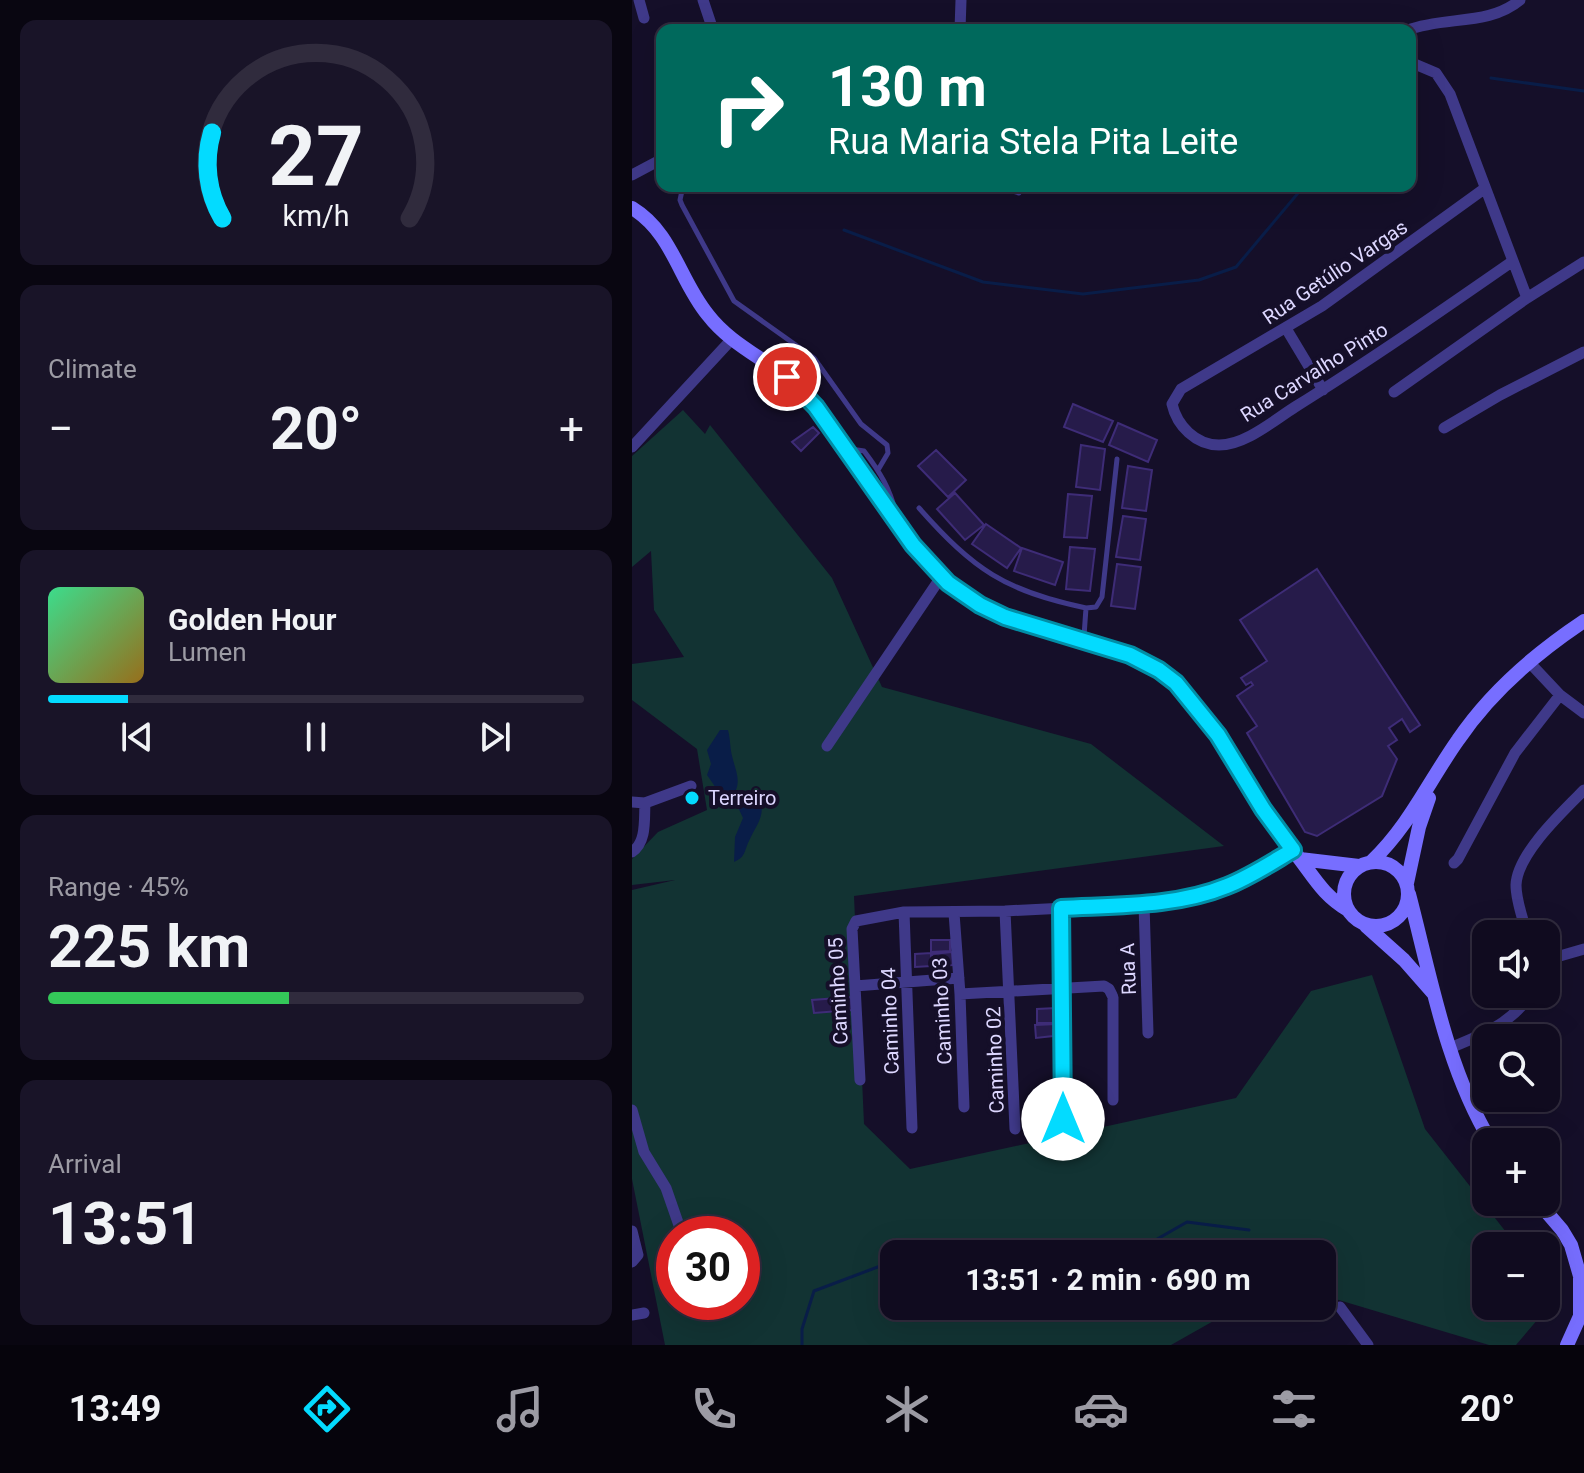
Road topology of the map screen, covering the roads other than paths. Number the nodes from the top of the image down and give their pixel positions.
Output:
1 (639, 0) edge
2 (703, 0) edge
3 (961, 0) edge
4 (1520, 0) edge
5 (644, 18) dead end
6 (711, 24) edge
7 (960, 24) edge
8 (1416, 28) edge
9 (1416, 64) edge
10 (656, 162) edge
11 (632, 175) edge
12 (1484, 189) junction
13 (682, 192) edge
14 (1016, 192) edge
15 (1019, 193) dead end
16 (632, 208) edge
17 (1513, 261) junction
18 (1580, 264) edge
19 (1584, 278) edge
20 (1527, 298) junction
21 (1287, 330) junction
22 (732, 339) junction
23 (1584, 352) edge
24 (1201, 377) joint
25 (1323, 390) junction
26 (1394, 392) dead end
27 (1444, 428) dead end
28 (632, 447) edge
29 (846, 449) junction
30 (1117, 459) dead end
31 (878, 470) junction
32 (919, 508) dead end
33 (898, 524) junction
34 (941, 577) junction
35 (1086, 608) junction
36 (1584, 621) edge
37 (1084, 641) junction
38 (1529, 662) junction
39 (1560, 695) junction
40 (1584, 713) edge
41 (827, 746) dead end
42 (1435, 780) junction
43 (691, 786) dead end
44 (1584, 790) edge
45 (632, 802) edge
46 (645, 803) junction
47 (632, 852) edge
48 (1296, 854) junction
49 (1454, 863) dead end
50 (1366, 864) junction
51 (1408, 888) junction
52 (1144, 904) junction
53 (1061, 908) junction
54 (1348, 910) junction
55 (1005, 911) junction
56 (904, 912) junction
57 (954, 913) junction
58 (1524, 920) edge
59 (1366, 925) junction
60 (1584, 949) edge
61 (1560, 956) edge
62 (959, 978) junction
63 (907, 983) junction
64 (855, 986) junction
65 (1062, 987) junction
66 (1010, 991) junction
67 (960, 994) junction
68 (1436, 996) junction
69 (1520, 1008) edge
70 (1148, 1033) dead end
71 (1450, 1048) junction
72 (860, 1080) dead end
73 (1113, 1100) dead end
74 (964, 1107) dead end
75 (632, 1110) edge
76 (1063, 1119) dead end
77 (912, 1128) dead end
78 (1484, 1128) edge
79 (1015, 1129) dead end
80 (676, 1216) edge
81 (1550, 1216) edge
82 (634, 1236) edge
83 (632, 1262) edge
84 (1340, 1307) dead end
85 (1368, 1345) edge
86 (1567, 1345) edge

1 - 5 street
2 - 6 street
3 - 7 street
4 - 8 street
9 - 12 street
10 - 11 street
12 - 17 street
12 - 21 street, Rua Getúlio Vargas
13 - 31 lane
14 - 15 lane
16 - 22 main road
17 - 20 street
17 - 25 street, Rua Carvalho Pinto
18 - 19 street
18 - 20 street
20 - 26 street
21 - 24 street, Rua Getúlio Vargas
21 - 25 street
22 - 28 street
22 - 29 main road
23 - 27 street
24 - 25 street, Rua Carvalho Pinto
29 - 31 lane
29 - 33 main road
30 - 35 lane
31 - 33 lane
32 - 35 lane
33 - 34 main road
34 - 37 main road
34 - 41 street
35 - 37 lane
36 - 38 main road
37 - 48 main road
38 - 39 street
38 - 42 main road
39 - 40 street
39 - 49 street
42 - 50 main road
42 - 51 main road
43 - 46 street
44 - 58 street
45 - 46 street
46 - 47 street
48 - 50 main road
48 - 52 street
48 - 54 main road
50 - 51 main road
50 - 54 main road
51 - 59 main road
51 - 68 main road
52 - 53 street
52 - 70 street, Rua A
53 - 55 street
53 - 65 street
54 - 59 main road
55 - 57 street
55 - 66 street, Caminho 02
56 - 57 street
56 - 63 street, Caminho 04
56 - 64 street, Caminho 05
57 - 62 street, Caminho 03
59 - 68 main road
60 - 61 street
62 - 63 street
62 - 67 street, Caminho 03
63 - 64 street
63 - 77 street, Caminho 04
64 - 72 street, Caminho 05
65 - 66 street
65 - 73 street
65 - 76 street
66 - 67 street
66 - 79 street, Caminho 02
67 - 74 street, Caminho 03
68 - 71 main road
69 - 71 street
71 - 78 main road
75 - 80 street
81 - 86 main road
82 - 83 street
84 - 85 street

